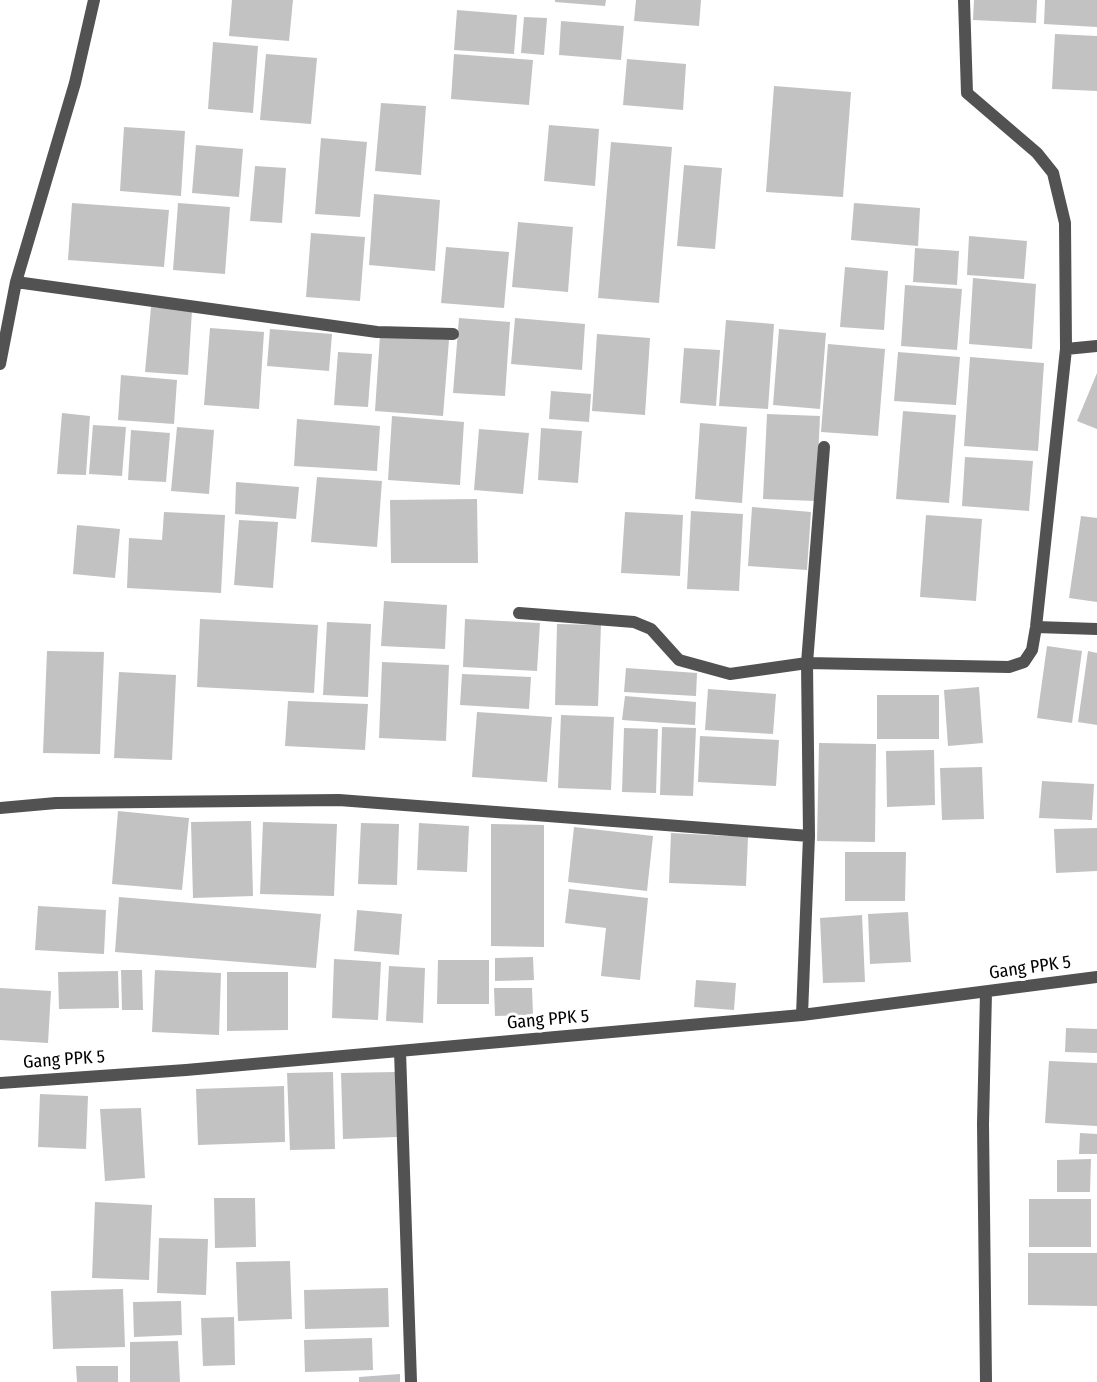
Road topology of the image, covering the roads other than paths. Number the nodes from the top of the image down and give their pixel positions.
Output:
1 (94, 0) edge
2 (964, 0) edge
3 (16, 282) junction
4 (453, 334) dead end
5 (1097, 346) edge
6 (1066, 349) junction
7 (0, 364) edge
8 (824, 447) dead end
9 (519, 613) dead end
10 (1036, 627) junction
11 (1097, 629) edge
12 (807, 663) junction
13 (0, 808) edge
14 (809, 836) junction
15 (1097, 977) edge
16 (986, 992) junction
17 (802, 1015) junction
18 (400, 1051) junction
19 (0, 1083) edge
20 (411, 1382) edge
21 (986, 1382) edge

1 - 3 street
2 - 6 street
3 - 4 street
3 - 7 street
5 - 6 street
6 - 10 street
8 - 12 street
9 - 12 street
10 - 11 street
10 - 12 street
12 - 14 street
13 - 14 street
14 - 17 street
15 - 16 street, Gang PPK 5
16 - 17 street, Gang PPK 5
16 - 21 street
17 - 18 street, Gang PPK 5
18 - 19 street, Gang PPK 5
18 - 20 street

